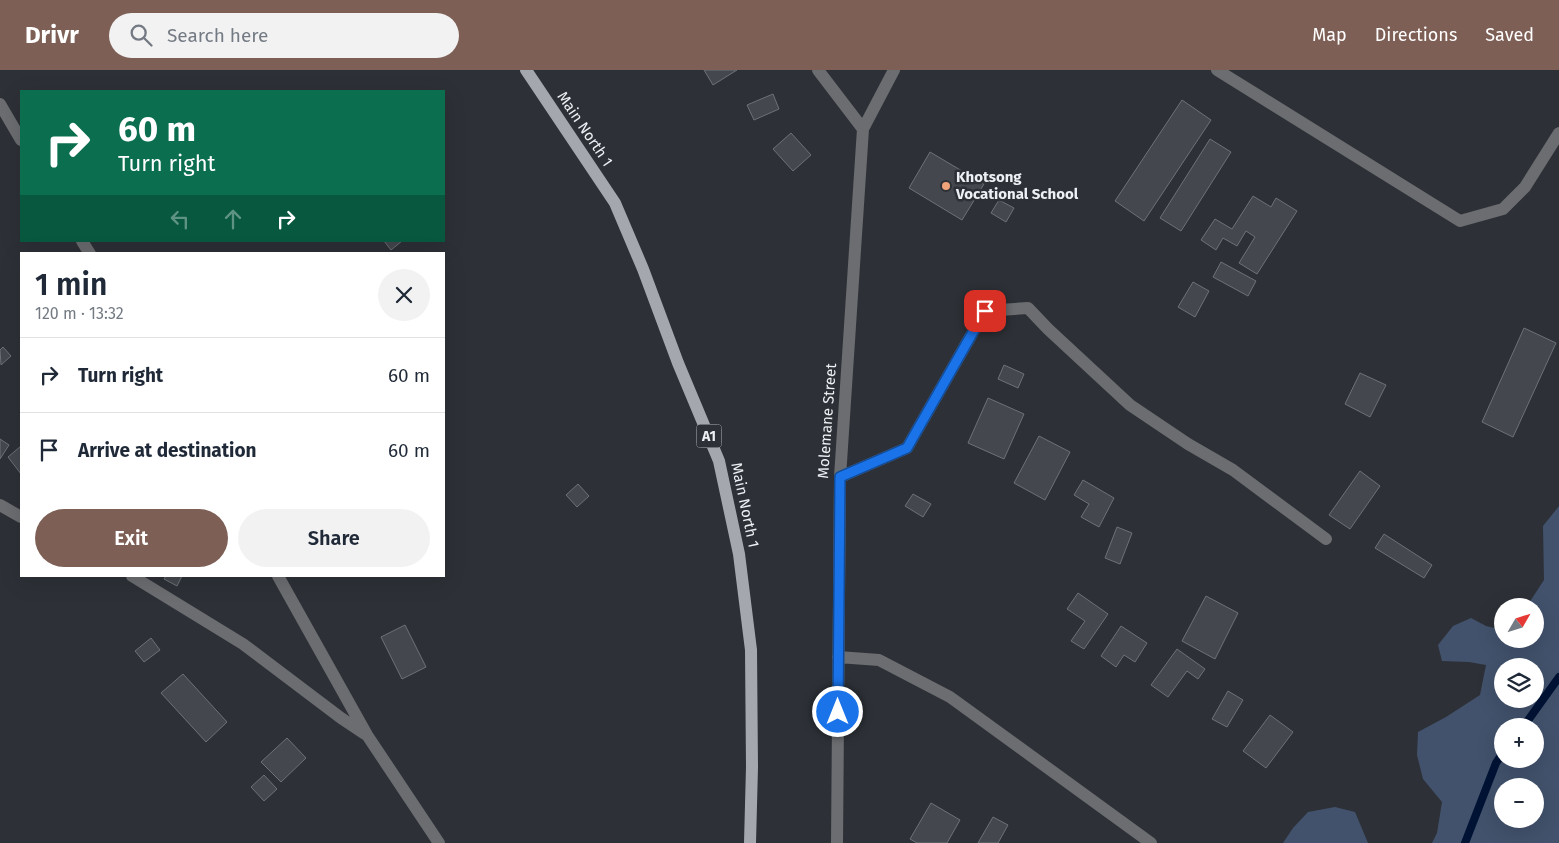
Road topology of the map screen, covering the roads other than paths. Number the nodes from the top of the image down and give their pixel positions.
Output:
1 (526, 70) edge
2 (818, 70) edge
3 (894, 70) edge
4 (1217, 70) edge
5 (0, 104) edge
6 (864, 129) junction
7 (1559, 133) edge
8 (20, 138) edge
9 (840, 477) junction
10 (0, 505) edge
11 (20, 515) edge
12 (1326, 538) dead end
13 (134, 577) edge
14 (279, 577) edge
15 (838, 657) junction
16 (367, 735) junction
17 (439, 843) edge
18 (750, 843) edge
19 (837, 843) edge
20 (1151, 843) edge

1 - 18 main road, Main North 1 / A1
2 - 6 street
3 - 6 street, Molemane Street
4 - 7 street
5 - 8 street
6 - 9 street, Molemane Street
9 - 12 street
9 - 15 street, Molemane Street
10 - 11 street
13 - 16 street
14 - 16 street
15 - 19 street, Molemane Street
15 - 20 street
16 - 17 street

